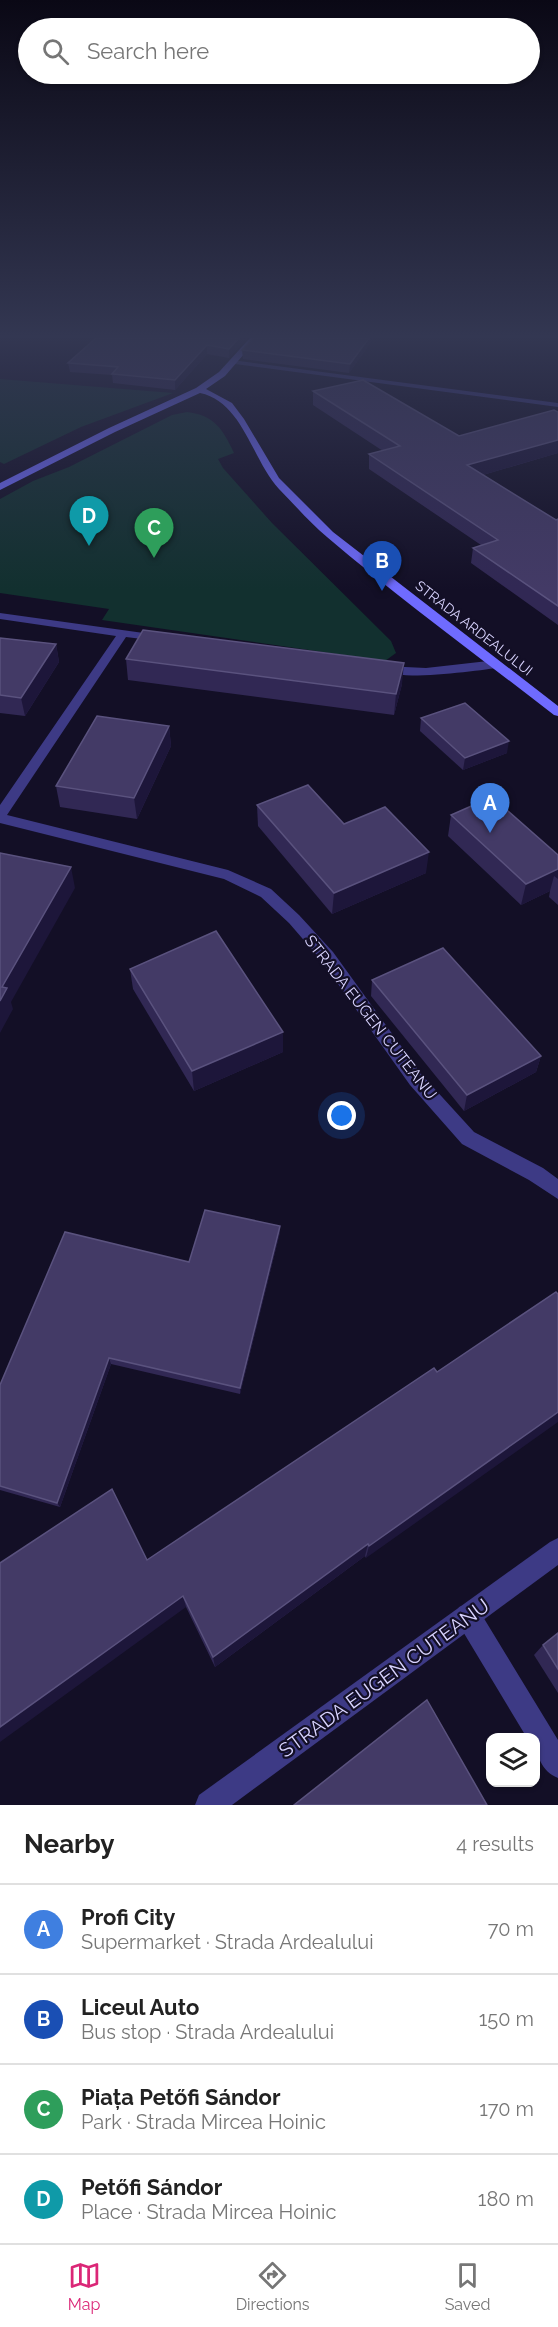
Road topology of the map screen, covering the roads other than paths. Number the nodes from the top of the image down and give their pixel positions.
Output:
1 (129, 422) edge
2 (242, 422) edge
3 (0, 487) edge
4 (0, 616) edge
5 (123, 633) junction
6 (168, 639) edge
7 (497, 664) junction
8 (367, 668) edge
9 (558, 712) edge
10 (0, 816) edge
11 (558, 1190) edge
12 (558, 1550) edge
13 (468, 1616) junction
14 (558, 1765) edge
15 (209, 1805) edge

1 - 3 street
2 - 7 street, STRADA ARDEALULUI
4 - 5 street
5 - 6 street
5 - 10 street
7 - 8 street
7 - 9 street, STRADA ARDEALULUI
10 - 11 street, STRADA EUGEN CUTEANU
12 - 13 street, STRADA EUGEN CUTEANU
13 - 14 street
13 - 15 street, STRADA EUGEN CUTEANU

